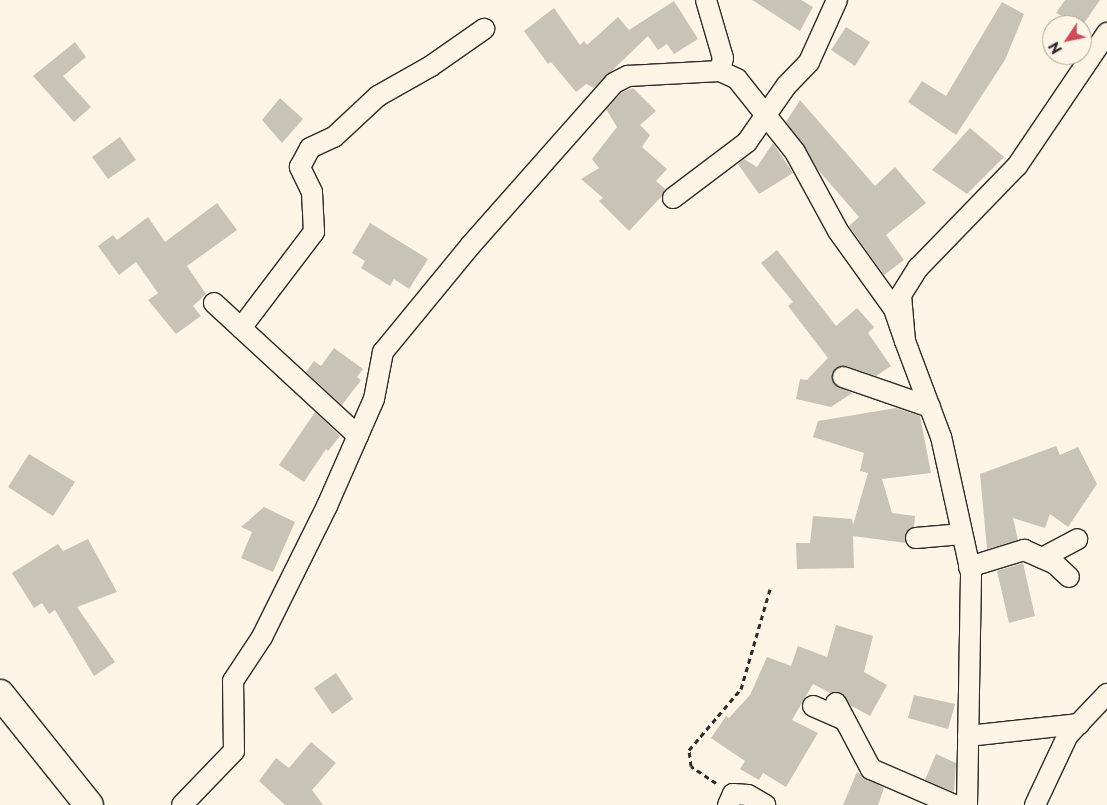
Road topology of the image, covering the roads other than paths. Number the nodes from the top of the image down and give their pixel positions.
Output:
1 (706, 0) edge
2 (837, 0) edge
3 (484, 29) dead end
4 (1107, 33) edge
5 (720, 71) junction
6 (768, 118) junction
7 (673, 198) dead end
8 (214, 303) dead end
9 (241, 328) junction
10 (905, 341) junction
11 (843, 377) dead end
12 (930, 407) junction
13 (358, 436) junction
14 (962, 534) junction
15 (916, 538) dead end
16 (1077, 539) dead end
17 (1042, 558) junction
18 (970, 566) junction
19 (1069, 577) dead end
20 (0, 694) edge
21 (1107, 694) edge
22 (813, 706) dead end
23 (1079, 724) junction
24 (968, 736) junction
25 (730, 799) edge
26 (89, 805) edge
27 (182, 805) edge
28 (765, 805) edge
29 (954, 805) edge
30 (967, 805) edge
31 (1035, 805) edge

1 - 5 street
2 - 6 street
3 - 9 street
4 - 10 street
5 - 6 street
5 - 13 street
6 - 7 street
6 - 10 street
8 - 9 street
9 - 13 street
10 - 12 street
11 - 12 street
12 - 14 street
13 - 27 street
14 - 15 street
14 - 18 street
16 - 17 street
17 - 18 street
17 - 19 street
18 - 24 street
20 - 26 main road
21 - 23 street
22 - 29 street
23 - 24 street
23 - 31 street
24 - 30 street
25 - 28 street

